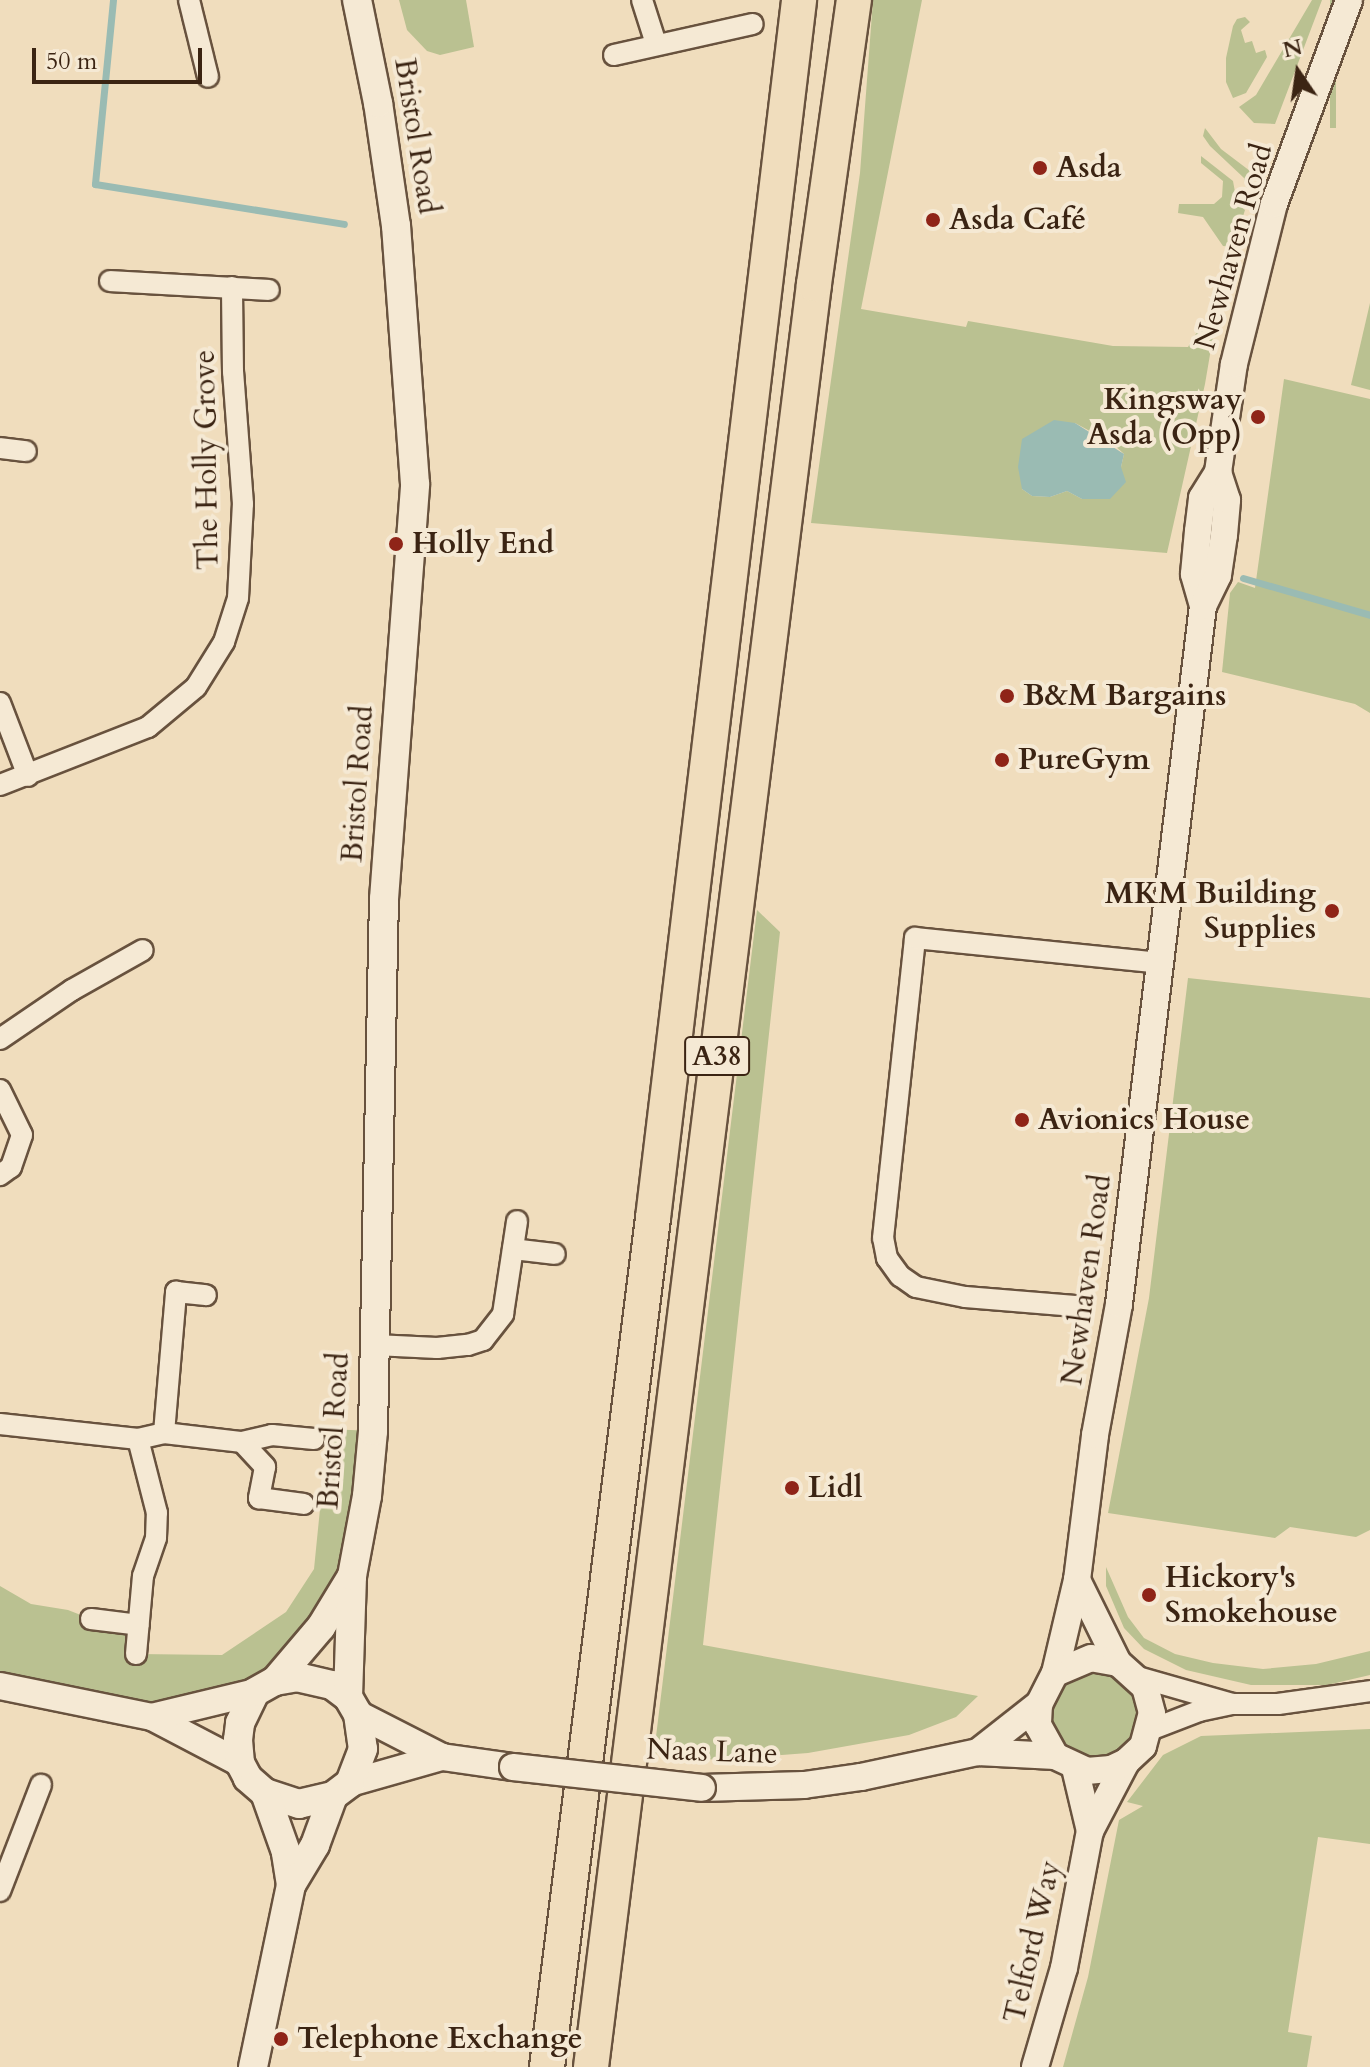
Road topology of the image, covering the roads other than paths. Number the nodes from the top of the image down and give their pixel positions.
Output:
1 (189, 0) edge
2 (357, 0) edge
3 (642, 0) edge
4 (854, 0) edge
5 (1349, 0) edge
6 (801, 10) edge
7 (753, 24) dead end
8 (656, 44) junction
9 (614, 55) dead end
10 (208, 77) dead end
11 (110, 281) dead end
12 (232, 287) junction
13 (269, 290) dead end
14 (0, 448) edge
15 (26, 451) dead end
16 (0, 703) edge
17 (28, 776) junction
18 (0, 785) edge
19 (143, 950) dead end
20 (1160, 963) junction
21 (0, 1039) edge
22 (0, 1090) edge
23 (0, 1175) edge
24 (517, 1221) dead end
25 (513, 1249) junction
26 (555, 1254) dead end
27 (206, 1295) dead end
28 (1075, 1306) dead end
29 (375, 1345) junction
30 (0, 1424) edge
31 (164, 1433) junction
32 (138, 1439) junction
33 (314, 1439) dead end
34 (242, 1442) junction
35 (304, 1504) dead end
36 (352, 1576) junction
37 (1077, 1580) junction
38 (91, 1619) dead end
39 (139, 1625) junction
40 (136, 1654) dead end
41 (1128, 1670) junction
42 (1055, 1673) junction
43 (0, 1686) edge
44 (265, 1687) junction
45 (1370, 1691) edge
46 (1039, 1704) junction
47 (1233, 1704) junction
48 (353, 1705) junction
49 (152, 1717) junction
50 (1150, 1730) junction
51 (978, 1752) junction
52 (442, 1757) junction
53 (1065, 1762) junction
54 (1126, 1762) junction
55 (240, 1763) junction
56 (41, 1785) dead end
57 (342, 1789) junction
58 (265, 1793) junction
59 (1090, 1831) junction
60 (291, 1885) junction
61 (0, 1891) edge
62 (253, 2067) edge
63 (547, 2067) edge
64 (591, 2067) edge
65 (1035, 2067) edge

1 - 10 street
2 - 29 main road, Bristol Road
3 - 8 street
4 - 64 highway, A38
5 - 20 street, Newhaven Road
6 - 63 highway, A38
7 - 8 street
8 - 9 street
11 - 12 street
12 - 13 street
12 - 17 street, The Holly Grove
14 - 15 street
16 - 17 street
17 - 18 street, The Holly Grove
19 - 21 street
20 - 28 street
20 - 37 street, Newhaven Road
22 - 23 street
24 - 25 street
25 - 26 street
25 - 29 street
27 - 31 street
29 - 36 main road, Bristol Road
30 - 32 street
31 - 32 street
31 - 34 street
32 - 39 street
33 - 34 street
34 - 35 street
36 - 44 main road, Bristol Road
36 - 48 main road, Bristol Road
37 - 41 street
37 - 42 street, Newhaven Road
38 - 39 street
39 - 40 street
41 - 42 street
41 - 47 street
41 - 50 street
42 - 46 street
43 - 49 street
44 - 48 main road
44 - 49 street
44 - 55 main road
45 - 47 street
46 - 51 street, Naas Lane
46 - 53 street, Telford Way
47 - 50 street
48 - 52 street, Naas Lane
48 - 57 main road
49 - 55 street
50 - 54 street, Telford Way
51 - 52 street, Naas Lane, bridge
51 - 53 street, Naas Lane
52 - 57 street, Naas Lane
53 - 54 street
53 - 59 street, Telford Way
54 - 59 street, Telford Way
55 - 58 main road
56 - 61 street
57 - 58 main road
57 - 60 main road
58 - 60 main road
59 - 65 street, Telford Way
60 - 62 main road

